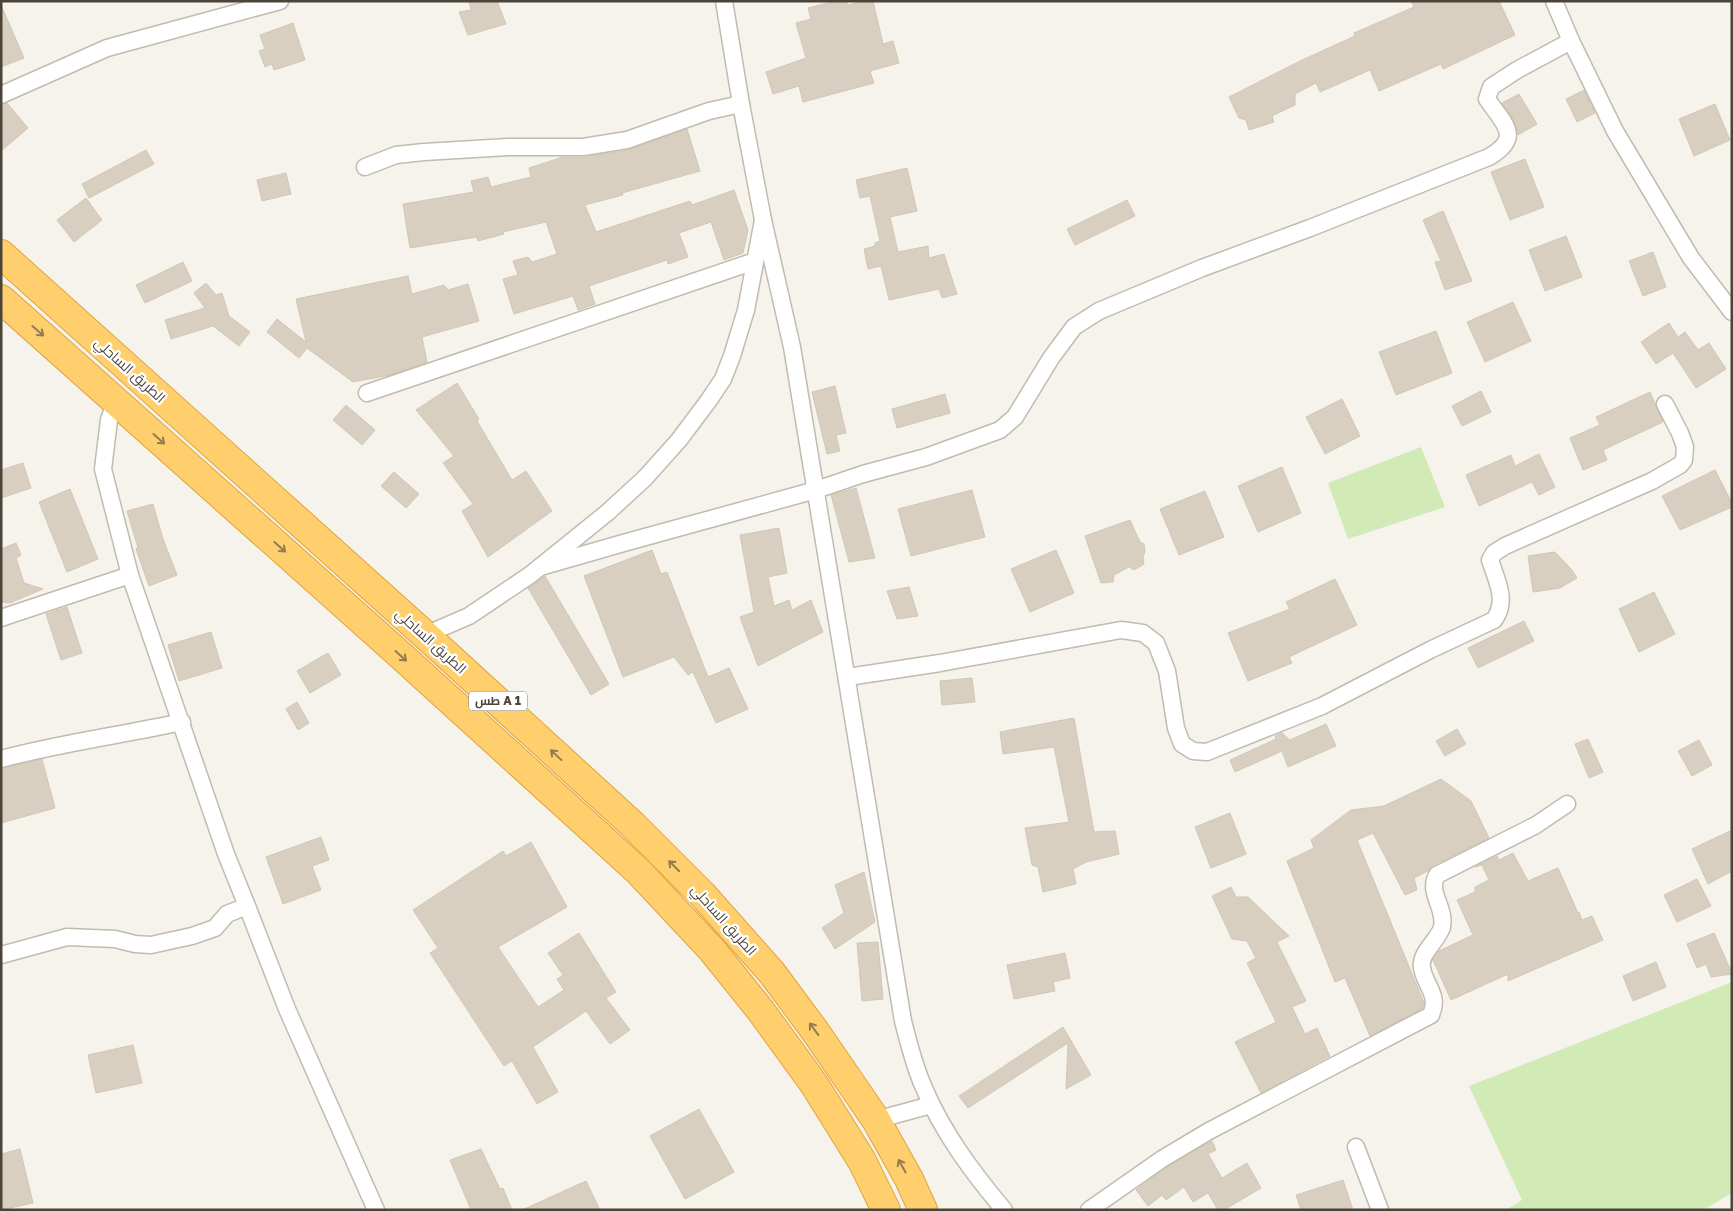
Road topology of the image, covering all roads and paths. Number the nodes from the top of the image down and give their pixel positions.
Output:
1 (280, 1) edge
2 (724, 1) edge
3 (1554, 1) edge
4 (1571, 41) junction
5 (1, 95) edge
6 (741, 104) junction
7 (365, 167) dead end
8 (763, 220) junction
9 (1, 254) edge
10 (755, 261) junction
11 (1, 299) edge
12 (1732, 312) edge
13 (367, 393) dead end
14 (116, 400) junction
15 (1666, 404) dead end
16 (816, 490) junction
17 (540, 567) junction
18 (130, 575) junction
19 (1, 618) edge
20 (425, 635) junction
21 (848, 676) junction
22 (182, 722) junction
23 (1, 759) edge
24 (1567, 804) dead end
25 (247, 906) junction
26 (1, 955) edge
27 (932, 1105) junction
28 (876, 1120) junction
29 (1356, 1147) dead end
30 (376, 1210) edge
31 (886, 1210) edge
32 (923, 1210) edge
33 (1004, 1210) edge
34 (1088, 1210) edge
35 (1380, 1210) edge

1 - 5 street
2 - 6 street
3 - 4 street
4 - 12 street
4 - 16 street
6 - 7 street
6 - 8 street
8 - 10 street
8 - 16 street
9 - 20 highway, الطريق الساحلي / طس A 1
10 - 13 street
10 - 17 street
11 -> 14 highway, طس A 1
14 - 18 street
14 -> 31 highway, طس A 1
15 - 21 street
16 - 17 street
16 - 21 street
17 - 20 street
18 - 19 street
18 - 22 street
28 -> 20 highway, الطريق الساحلي / طس A 1
21 - 27 street
22 - 23 street
22 - 25 street
24 - 34 street
25 - 26 street
25 - 30 street
27 - 28 street
27 - 33 street
32 -> 28 highway, الطريق الساحلي / طس A 1
29 - 35 street

